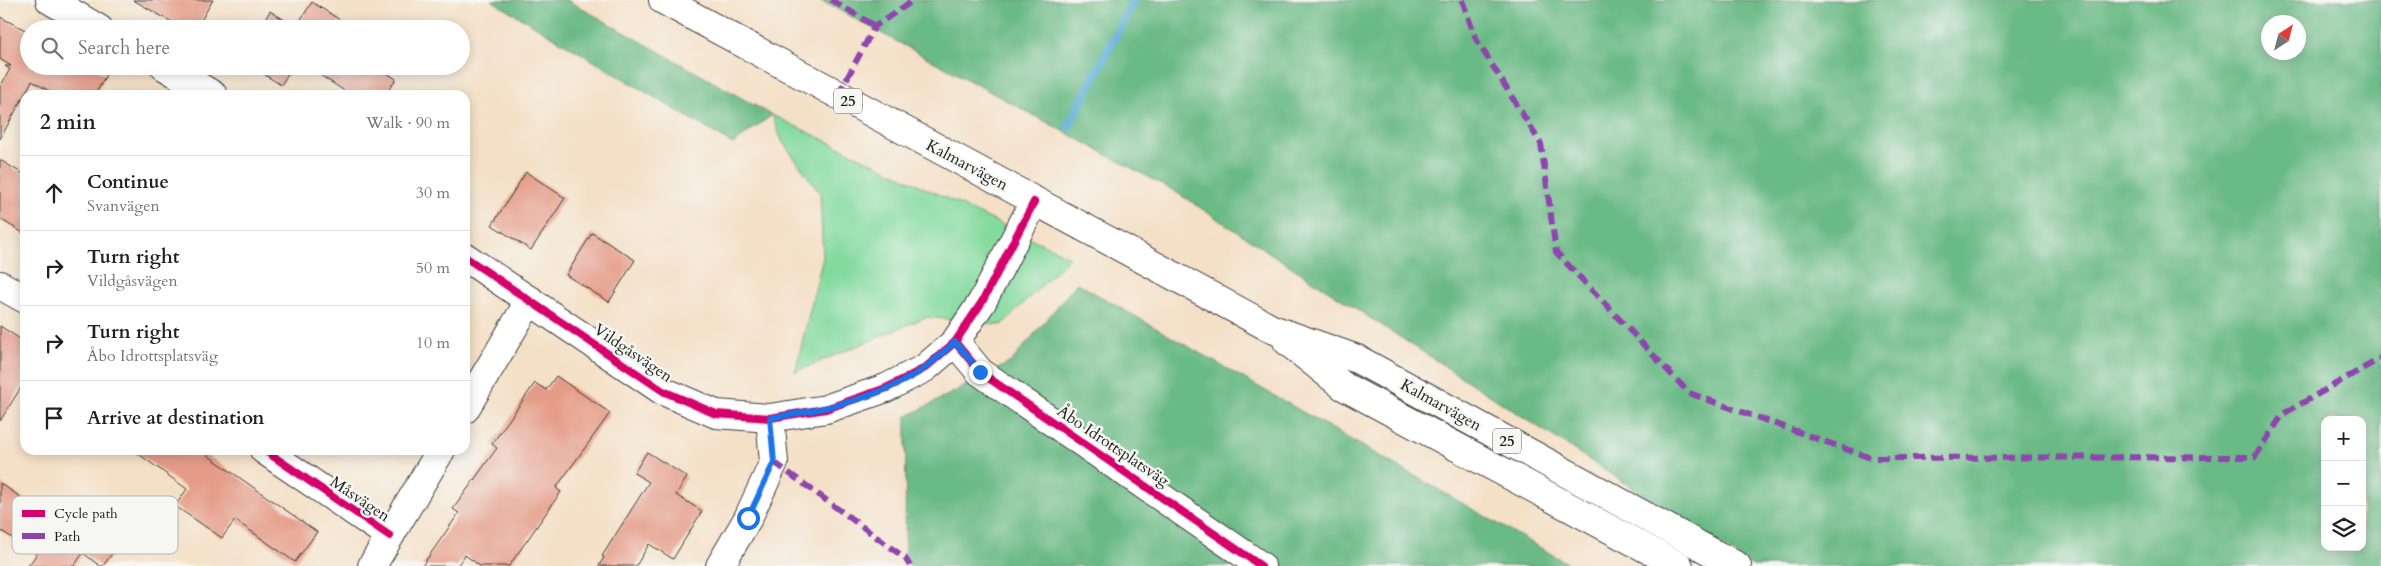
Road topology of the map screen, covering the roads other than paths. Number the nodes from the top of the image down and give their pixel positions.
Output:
1 (50, 0) edge
2 (663, 0) edge
3 (84, 20) edge
4 (179, 75) edge
5 (205, 90) edge
6 (1034, 202) junction
7 (470, 260) edge
8 (0, 285) edge
9 (20, 297) edge
10 (530, 300) junction
11 (1272, 329) junction
12 (955, 342) junction
13 (470, 401) edge
14 (770, 418) junction
15 (271, 455) edge
16 (438, 455) edge
17 (390, 536) junction
18 (372, 566) edge
19 (720, 566) edge
20 (1261, 566) edge
21 (1679, 566) edge
22 (1737, 566) edge

1 - 3 main road
2 - 6 main road, Kalmarvägen / 25
4 - 5 main road
6 - 11 main road, Kalmarvägen / 25
6 - 12 main road, Vildgåsvägen
7 - 10 main road, Vildgåsvägen
8 - 9 main road
10 - 13 main road
10 - 14 main road, Vildgåsvägen
11 - 21 main road, Kalmarvägen / 25
11 - 22 main road, Kalmarvägen / 25
12 - 14 main road, Vildgåsvägen
12 - 20 main road, Åbo Idrottsplatsväg
14 - 19 main road
15 - 17 main road, Måsvägen
16 - 17 main road
17 - 18 main road

